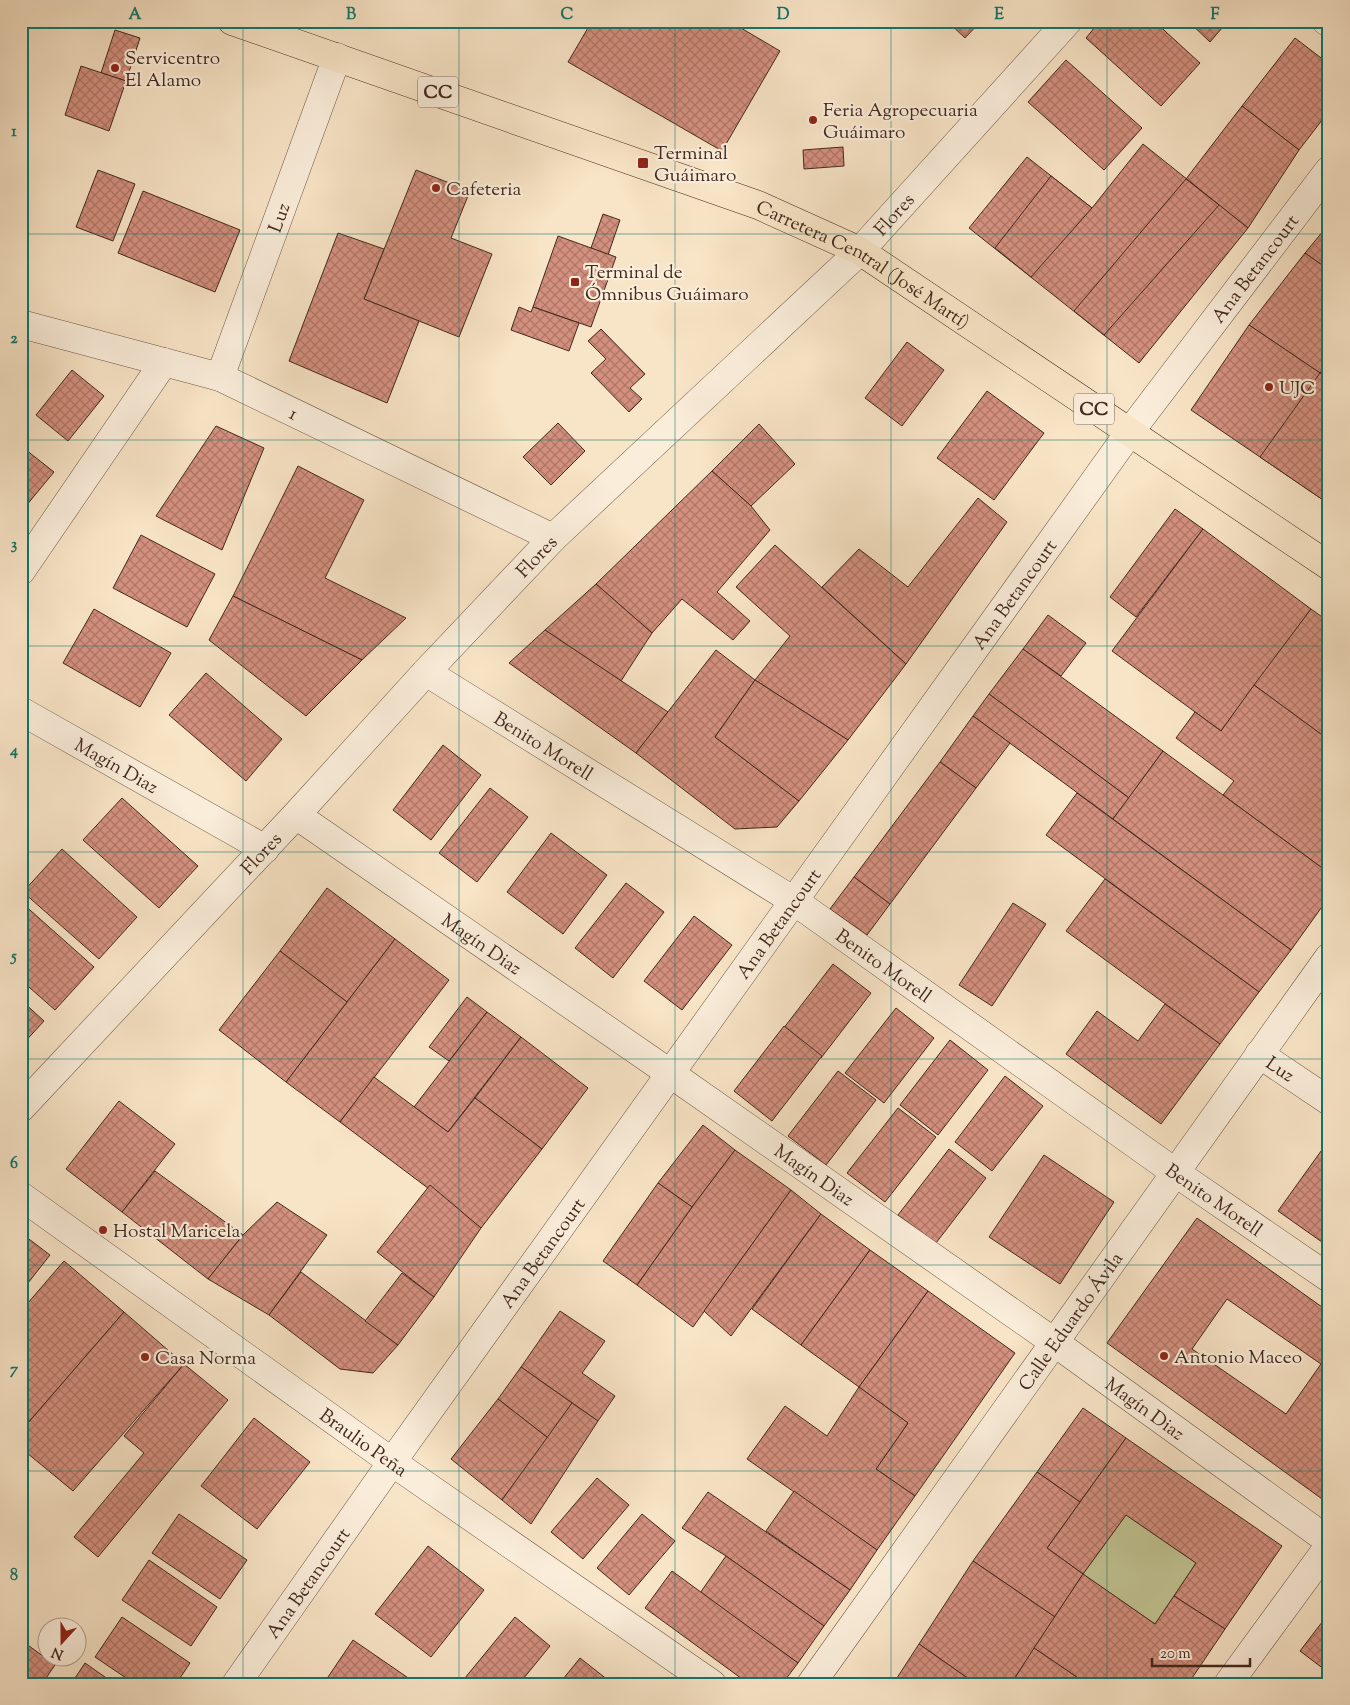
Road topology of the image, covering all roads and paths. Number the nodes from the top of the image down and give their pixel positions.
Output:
1 (232, 21) edge
2 (1068, 21) edge
3 (337, 57) junction
4 (1329, 170) edge
5 (860, 251) junction
6 (21, 324) edge
7 (164, 362) junction
8 (220, 377) junction
9 (1129, 433) junction
10 (553, 538) junction
11 (1329, 566) edge
12 (21, 571) edge
13 (426, 672) junction
14 (21, 711) edge
15 (296, 815) junction
16 (264, 849) junction
17 (794, 901) junction
18 (1329, 957) edge
19 (1259, 1054) junction
20 (671, 1074) junction
21 (1329, 1100) edge
22 (21, 1108) edge
23 (1176, 1172) junction
24 (21, 1196) edge
25 (1329, 1278) edge
26 (1054, 1342) junction
27 (392, 1462) junction
28 (1329, 1541) edge
29 (1329, 1546) edge
30 (236, 1684) edge
31 (712, 1684) edge
32 (811, 1684) edge
33 (1228, 1684) edge

1 - 3 highway, Carretera Central (José Martí) / CC
2 - 5 street, Flores
3 - 5 highway, Carretera Central (José Martí) / CC
3 - 8 street, Luz
4 - 9 street, Ana Betancourt
5 - 9 highway, Carretera Central (José Martí) / CC
5 - 10 street, Flores
6 - 7 street, 1
7 - 8 street, 1
7 - 12 street
8 - 10 street, 1
9 - 11 highway, Carretera Central (José Martí) / CC
9 - 17 street, Ana Betancourt
10 - 13 street, Flores
13 - 15 street, Flores
13 - 17 street, Benito Morell
14 - 16 street, Magín Diaz
15 - 16 street, Flores
15 - 20 street, Magín Diaz
16 - 22 street, Flores
17 - 20 street, Ana Betancourt
17 - 23 street, Benito Morell
18 - 19 street, Calle Eduardo Ávila
19 - 21 street, Luz
19 - 23 street, Calle Eduardo Ávila
20 - 26 street, Magín Diaz
20 - 27 street, Ana Betancourt
23 - 25 street, Benito Morell
23 - 26 street, Calle Eduardo Ávila
24 - 27 street, Braulio Peña
26 - 28 street, Magín Diaz
26 - 32 street, Calle Eduardo Ávila
27 - 30 street, Ana Betancourt
27 - 31 street, Braulio Peña
29 - 33 street

